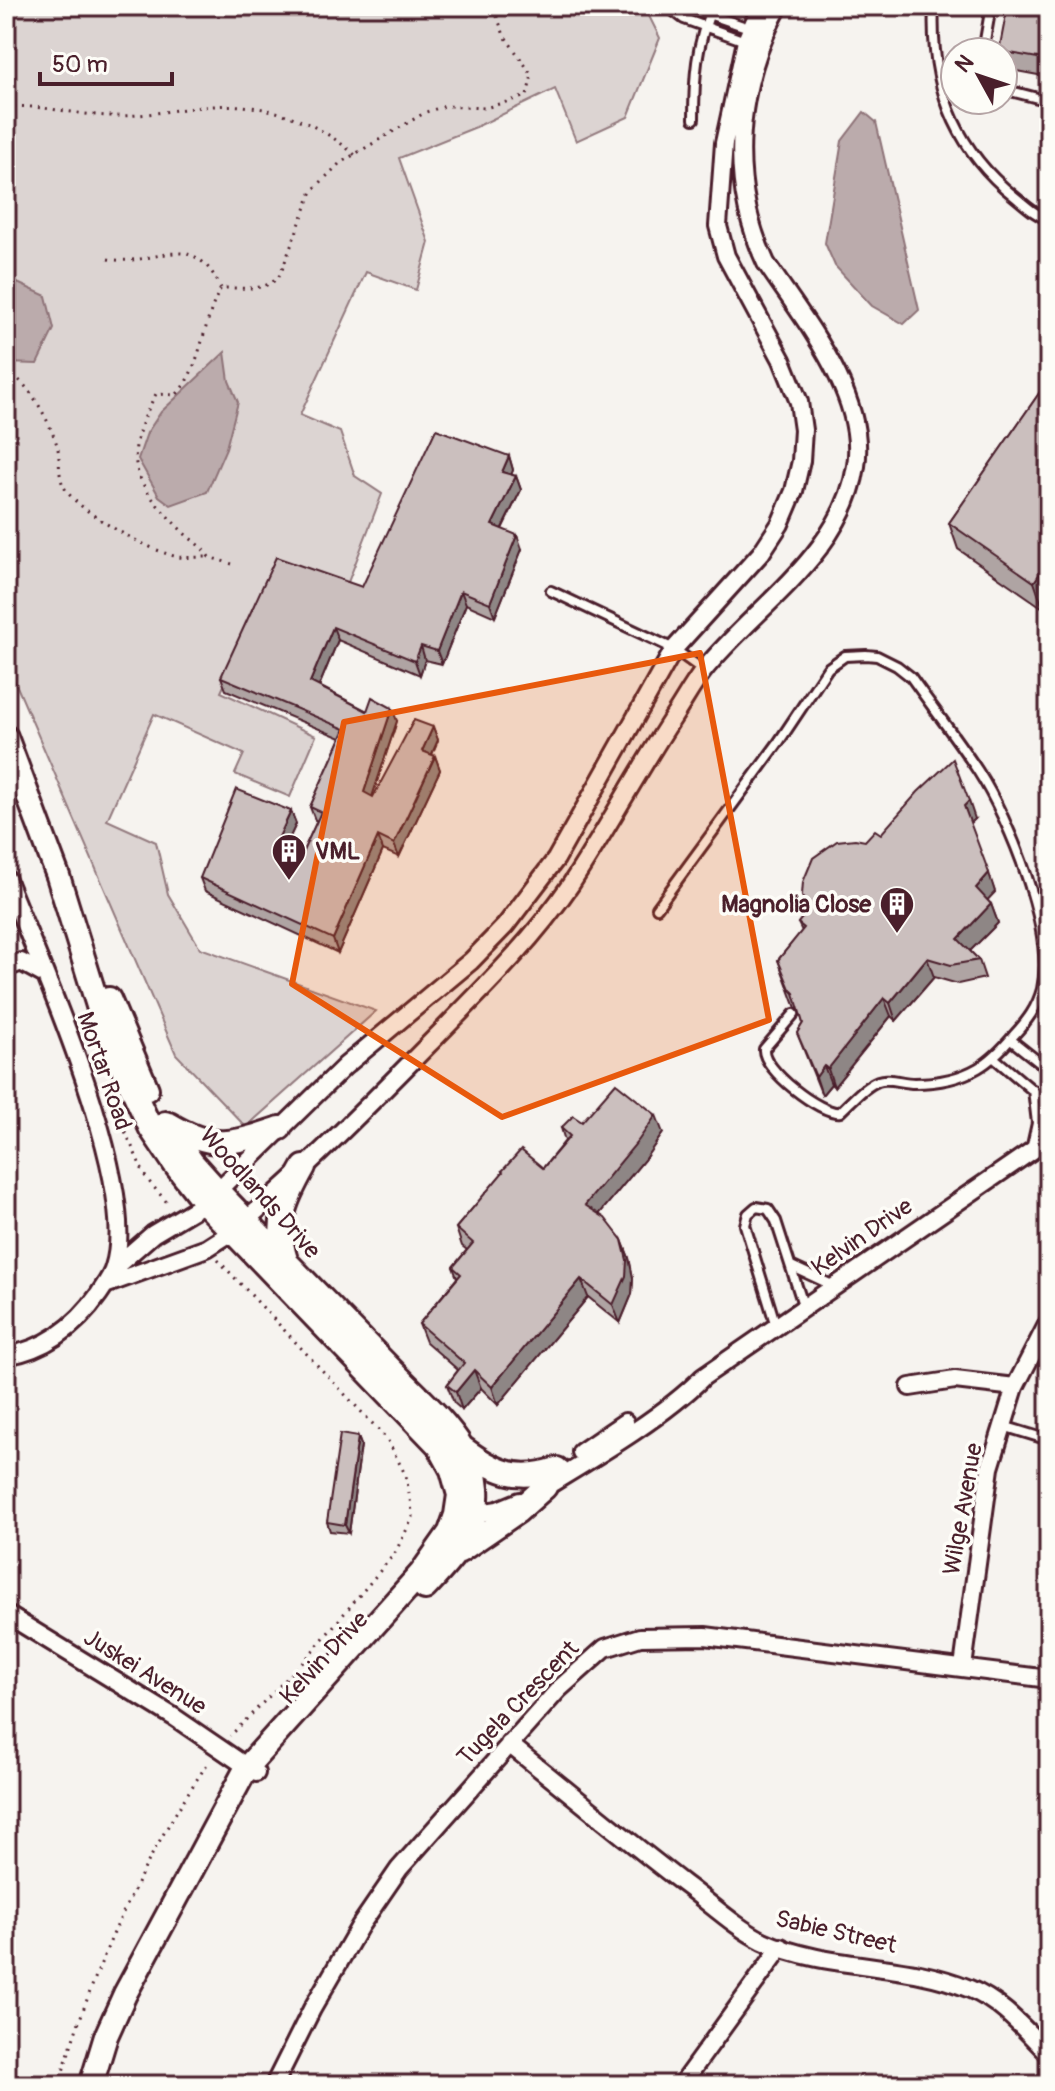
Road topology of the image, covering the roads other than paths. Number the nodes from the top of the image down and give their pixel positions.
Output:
1 (667, 6) edge
2 (685, 6) edge
3 (761, 6) edge
4 (779, 6) edge
5 (934, 6) edge
6 (991, 6) edge
7 (711, 10) edge
8 (705, 26) junction
9 (986, 36) edge
10 (755, 38) junction
11 (1019, 93) edge
12 (1049, 101) edge
13 (694, 119) dead end
14 (1049, 220) edge
15 (551, 591) dead end
16 (674, 649) junction
17 (704, 670) junction
18 (6, 737) edge
19 (11, 875) edge
20 (58, 876) junction
21 (657, 908) dead end
22 (6, 968) edge
23 (43, 974) junction
24 (794, 1014) edge
25 (1011, 1040) junction
26 (993, 1057) junction
27 (1049, 1070) edge
28 (1033, 1090) junction
29 (1049, 1104) edge
30 (164, 1121) junction
31 (280, 1128) junction
32 (1049, 1139) edge
33 (1031, 1151) junction
34 (304, 1167) junction
35 (212, 1197) junction
36 (239, 1227) junction
37 (286, 1262) junction
38 (791, 1266) junction
39 (114, 1268) junction
40 (105, 1285) junction
41 (836, 1287) junction
42 (804, 1309) junction
43 (1049, 1321) edge
44 (777, 1327) junction
45 (6, 1356) edge
46 (910, 1387) dead end
47 (1015, 1387) junction
48 (1003, 1426) junction
49 (1049, 1440) edge
50 (462, 1447) junction
51 (551, 1478) junction
52 (467, 1511) junction
53 (458, 1552) junction
54 (6, 1614) edge
55 (963, 1667) junction
56 (1049, 1679) edge
57 (509, 1744) junction
58 (252, 1770) junction
59 (781, 1947) junction
60 (1049, 2054) edge
61 (91, 2085) edge
62 (274, 2085) edge
63 (681, 2085) edge

1 - 8 lane
2 - 7 lane
3 - 10 street
4 - 10 street
5 - 14 lane
6 - 9 lane
7 - 8 lane
7 - 10 lane
8 - 10 lane
8 - 13 lane
10 - 16 street
10 - 17 street
11 - 12 lane
15 - 16 lane
16 - 17 lane
16 - 31 street
17 - 34 street
18 - 20 main road, Woodlands Drive
19 - 23 street, Mortar Road
20 - 30 main road, Woodlands Drive
20 - 35 main road, Woodlands Drive
21 - 25 lane
22 - 23 street
23 - 39 street, Mortar Road
24 - 26 lane
25 - 26 lane
25 - 27 lane
26 - 28 lane
28 - 29 lane
28 - 33 lane
30 - 31 main road
30 - 35 main road, Woodlands Drive
31 - 35 street
32 - 33 street, Kelvin Drive
33 - 41 street, Kelvin Drive
34 - 36 street
34 - 37 main road
35 - 36 main road, Woodlands Drive
35 - 39 street
36 - 37 main road, Woodlands Drive
36 - 40 street
36 - 52 main road, Woodlands Drive
37 - 50 main road, Woodlands Drive
38 - 41 lane
38 - 42 lane
38 - 44 lane
39 - 40 street, Mortar Road
40 - 45 street, Mortar Road
41 - 42 street, Kelvin Drive
42 - 44 street, Kelvin Drive
43 - 47 street, Wilge Avenue
44 - 51 street, Kelvin Drive
46 - 47 street
47 - 48 street, Wilge Avenue
48 - 49 lane
48 - 55 street, Wilge Avenue
50 - 51 main road
50 - 52 main road, Woodlands Drive
51 - 52 street, Kelvin Drive
51 - 53 main road
52 - 53 main road, Kelvin Drive
52 - 58 main road, Kelvin Drive
53 - 58 main road, Kelvin Drive
54 - 58 street, Juskei Avenue
55 - 56 street, Tugela Crescent
55 - 57 street, Tugela Crescent
57 - 59 street, Sabie Street
57 - 62 street, Tugela Crescent
58 - 61 main road, Kelvin Drive
59 - 60 street, Sabie Street
59 - 63 street

